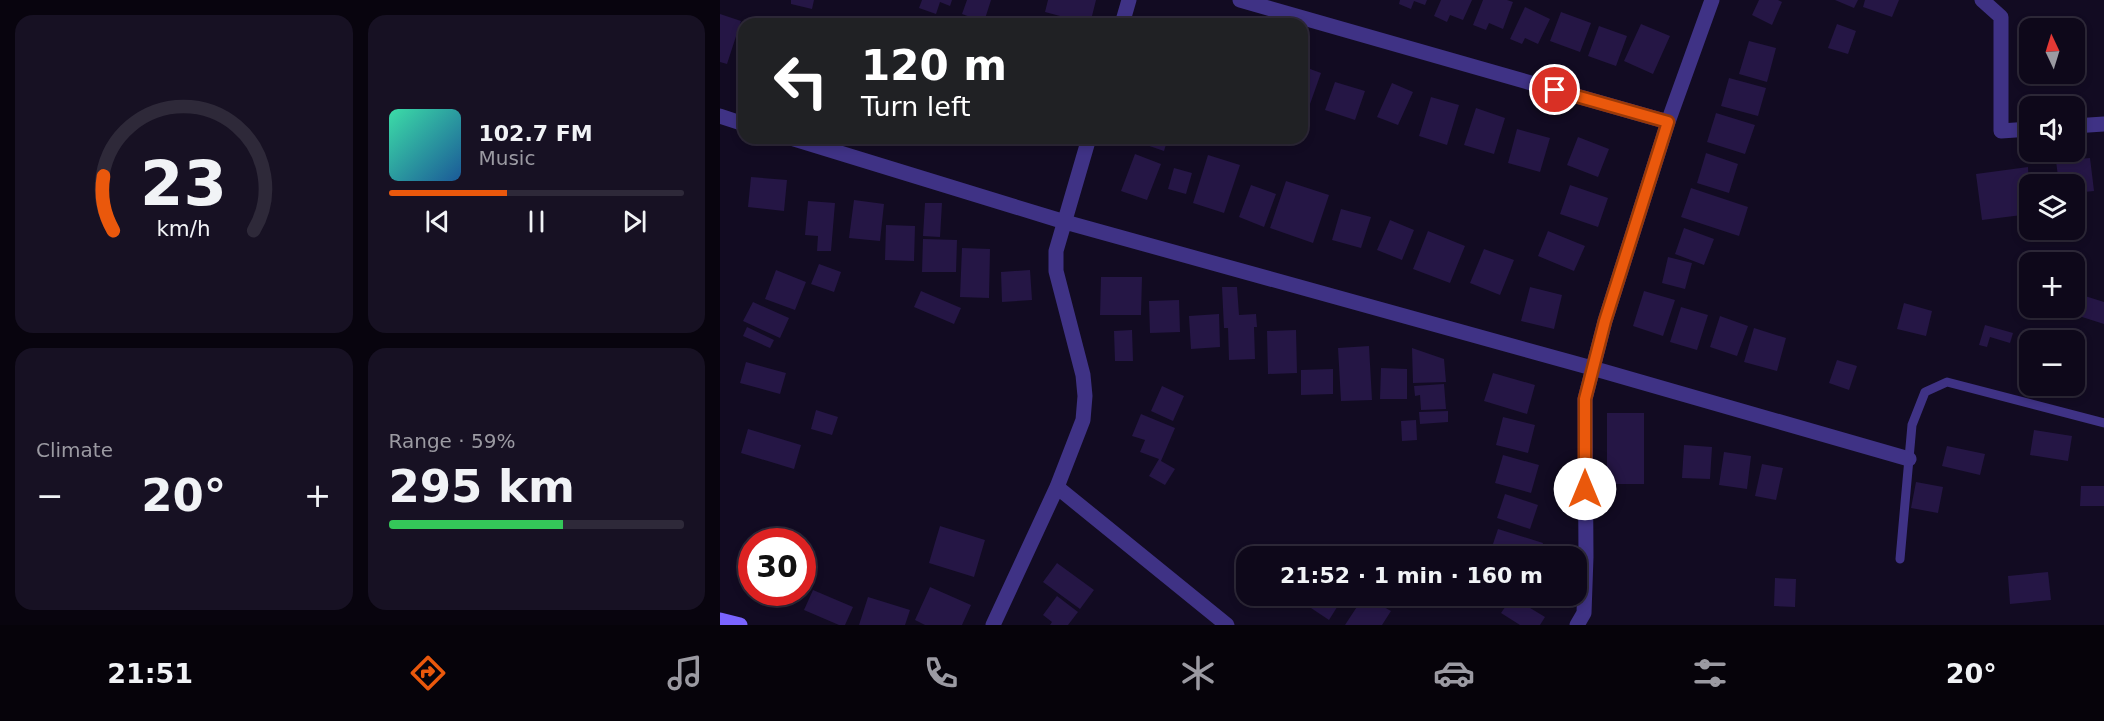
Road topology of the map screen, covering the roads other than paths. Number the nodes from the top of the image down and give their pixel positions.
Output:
1 (1129, 0) edge
2 (1240, 0) edge
3 (1712, 0) edge
4 (1982, 0) edge
5 (1124, 18) edge
6 (1303, 18) edge
7 (1308, 19) edge
8 (720, 116) edge
9 (738, 122) edge
10 (1668, 122) junction
11 (2104, 124) edge
12 (2085, 125) edge
13 (2019, 130) edge
14 (811, 144) edge
15 (1087, 144) edge
16 (1065, 222) junction
17 (1592, 368) junction
18 (2104, 423) edge
19 (1909, 459) junction
20 (1057, 487) junction
21 (1900, 559) dead end
22 (720, 620) edge
23 (740, 625) edge
24 (993, 625) edge
25 (1227, 625) edge
26 (1577, 625) edge

1 - 5 street
2 - 6 street
3 - 10 street
4 - 13 street
7 - 10 street
8 - 9 street
10 - 17 street
11 - 12 street
14 - 16 street
15 - 16 street
16 - 17 street
16 - 20 street
17 - 19 street
17 - 26 street
18 - 19 lane
19 - 21 lane
20 - 24 street
20 - 25 street
22 - 23 main road

